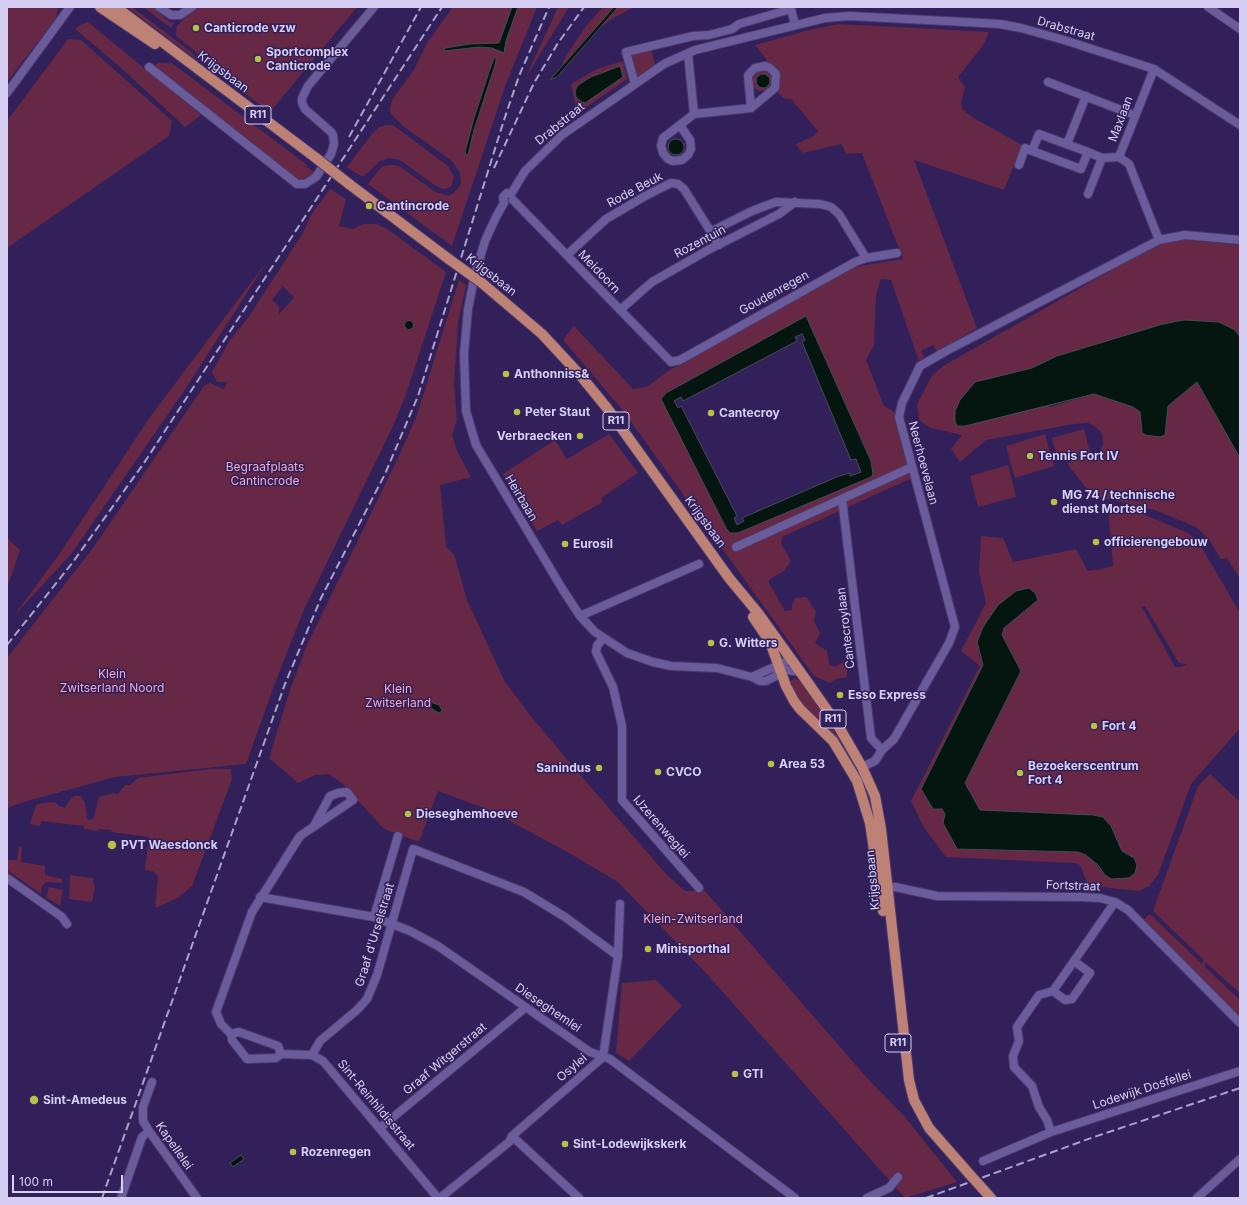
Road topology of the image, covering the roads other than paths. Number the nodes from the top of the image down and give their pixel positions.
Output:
1 (62, 7) edge
2 (70, 7) edge
3 (100, 7) edge
4 (116, 7) edge
5 (159, 7) edge
6 (192, 7) edge
7 (374, 7) edge
8 (1208, 7) edge
9 (787, 8) edge
10 (62, 18) junction
11 (746, 22) junction
12 (795, 24) junction
13 (1240, 29) edge
14 (749, 36) junction
15 (688, 53) junction
16 (177, 55) junction
17 (149, 67) dead end
18 (1154, 69) junction
19 (1048, 82) dead end
20 (635, 84) junction
21 (7, 92) edge
22 (1086, 96) junction
23 (751, 108) junction
24 (1129, 113) dead end
25 (694, 114) junction
26 (1239, 122) edge
27 (680, 125) dead end
28 (1067, 144) junction
29 (1032, 151) junction
30 (1088, 152) junction
31 (1119, 157) junction
32 (1102, 158) junction
33 (1018, 165) dead end
34 (1088, 194) dead end
35 (512, 197) junction
36 (795, 202) junction
37 (710, 232) junction
38 (1159, 240) junction
39 (1240, 240) edge
40 (719, 246) junction
41 (897, 253) dead end
42 (567, 255) junction
43 (866, 258) junction
44 (620, 310) junction
45 (668, 360) joint
46 (912, 467) junction
47 (842, 500) junction
48 (736, 547) dead end
49 (699, 564) dead end
50 (729, 578) junction
51 (580, 616) junction
52 (602, 638) junction
53 (789, 656) junction
54 (780, 671) junction
55 (801, 672) junction
56 (882, 750) junction
57 (862, 767) junction
58 (314, 826) junction
59 (398, 836) dead end
60 (7, 878) edge
61 (699, 888) dead end
62 (884, 888) junction
63 (260, 896) junction
64 (1115, 902) junction
65 (620, 904) dead end
66 (374, 917) junction
67 (392, 923) junction
68 (67, 924) dead end
69 (618, 956) junction
70 (1074, 961) junction
71 (1053, 991) junction
72 (525, 1008) junction
73 (1240, 1023) edge
74 (231, 1034) junction
75 (281, 1054) junction
76 (312, 1055) junction
77 (603, 1056) junction
78 (1240, 1071) edge
79 (152, 1082) dead end
80 (380, 1128) junction
81 (149, 1131) junction
82 (1051, 1132) junction
83 (512, 1136) junction
84 (1240, 1159) edge
85 (983, 1161) dead end
86 (898, 1177) dead end
87 (980, 1192) edge
88 (120, 1198) edge
89 (196, 1198) edge
90 (439, 1198) edge
91 (579, 1198) edge
92 (795, 1198) edge
93 (867, 1198) edge
94 (991, 1198) edge
95 (1197, 1198) edge

1 - 10 street
2 - 10 street
3 - 16 main road, Krijgsbaan / R11
4 - 16 main road, Krijgsbaan / R11
5 - 6 street
7 - 17 street
8 - 13 street
9 - 11 street
9 - 12 street
10 - 21 street
11 - 14 street
11 - 20 street
12 - 14 street, Drabstraat
12 - 18 street, Drabstraat
14 - 15 street, Drabstraat
15 - 20 street, Drabstraat
15 - 25 street
16 - 50 main road, Krijgsbaan / R11, bridge
18 - 26 street, Drabstraat
18 - 31 street, Maxlaan
19 - 22 street
20 - 35 street, Drabstraat
22 - 24 street
22 - 28 street
23 - 23 street
23 - 25 street
25 - 27 street
28 - 29 street
28 - 30 street
29 - 30 street
29 - 33 street
30 - 32 street
31 - 32 street
31 - 38 street, Maxlaan
32 - 34 street
35 - 42 street, Meidoorn
35 - 51 street, Heirbaan
36 - 37 street, Rozentuin
36 - 40 street, Rozentuin
36 - 43 street, Rozentuin
37 - 40 street, Rode Beuk
37 - 42 street, Rode Beuk
38 - 39 street, Neerhoevelaan
38 - 46 street, Neerhoevelaan
40 - 44 street, Rozentuin
41 - 43 street, Goudenregen
42 - 44 street, Meidoorn
43 - 45 street, Goudenregen
44 - 45 street, Meidoorn
46 - 47 street
46 - 56 street, Neerhoevelaan
47 - 48 street
47 - 56 street, Cantecroylaan
49 - 51 street
50 - 53 main road, Krijgsbaan / R11
50 - 54 main road, Krijgsbaan / R11
51 - 52 street, Heirbaan
52 - 54 street, Heirbaan
52 - 61 street, IJzerenweglei
53 - 54 street
53 - 55 main road, Krijgsbaan / R11
54 - 55 street, Heirbaan
54 - 62 main road, Krijgsbaan / R11
55 - 57 main road, Krijgsbaan / R11
56 - 57 street, Neerhoevelaan
57 - 62 main road, Krijgsbaan / R11
58 - 58 street
58 - 63 street
59 - 66 street, Graaf d'Urselstraat
60 - 68 street
62 - 64 street, Fortstraat
62 - 87 main road, Krijgsbaan / R11
63 - 66 street, Dieseghemlei
63 - 74 street
64 - 70 street
64 - 73 street, Fortstraat
65 - 69 street, Osylei
66 - 67 street, Dieseghemlei
67 - 69 street, Graaf d'Urselstraat
67 - 72 street, Dieseghemlei
67 - 76 street, Graaf d'Urselstraat
69 - 77 street, Osylei
70 - 71 street
70 - 71 street
71 - 82 street
72 - 77 street, Dieseghemlei
72 - 80 street, Graaf Witgerstraat
74 - 75 street
74 - 75 street
75 - 76 street
76 - 80 street, Sint-Reinhildisstraat
77 - 83 street, Osylei
77 - 92 street, Dieseghemlei
78 - 82 street, Lodewijk Dosfellei
79 - 81 street, Kapellelei
80 - 90 street, Sint-Reinhildisstraat
81 - 88 street
81 - 89 street, Kapellelei
82 - 85 street, Lodewijk Dosfellei
83 - 90 street, Osylei
83 - 91 street
84 - 95 street
86 - 93 street
87 - 94 main road, Krijgsbaan / R11

